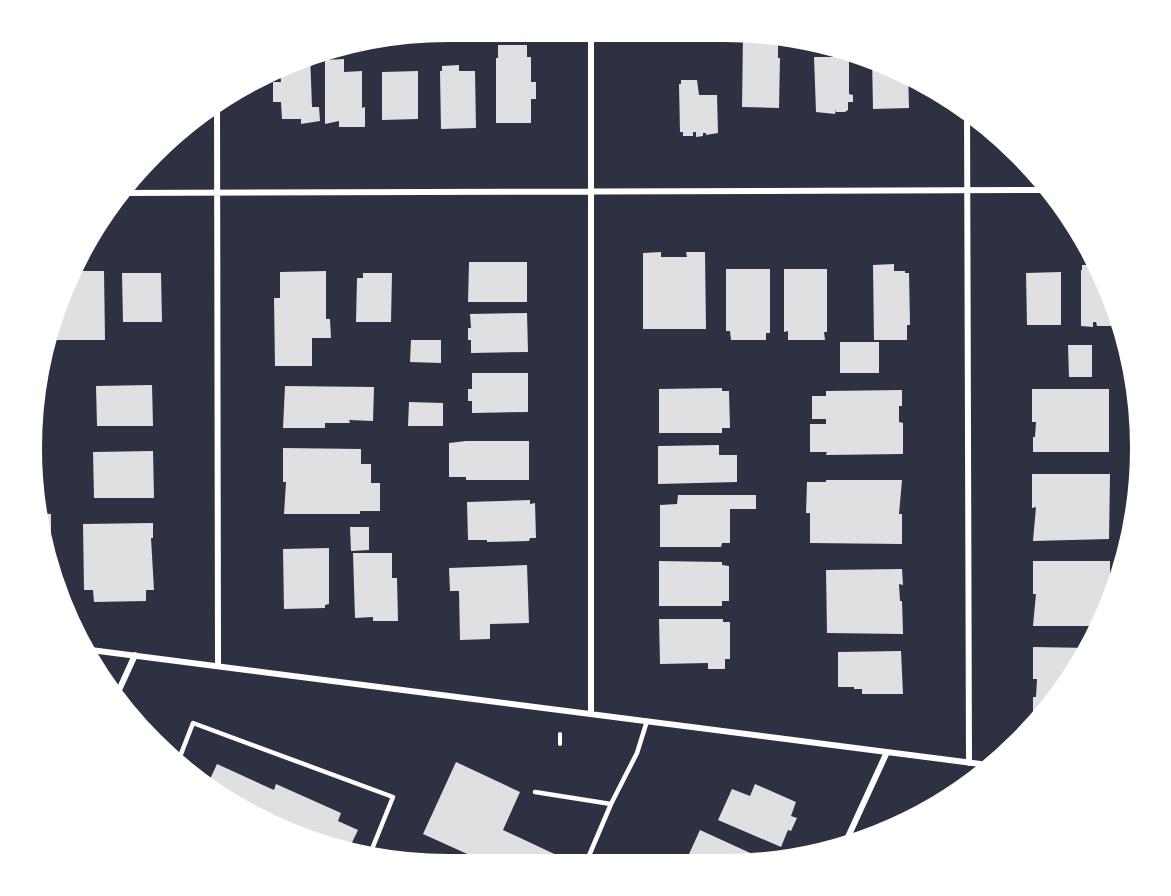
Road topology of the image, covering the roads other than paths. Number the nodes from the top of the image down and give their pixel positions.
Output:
1 (591, 38) edge
2 (217, 109) edge
3 (967, 118) edge
4 (1043, 190) edge
5 (592, 191) junction
6 (967, 191) junction
7 (126, 193) edge
8 (218, 193) junction
9 (90, 650) edge
10 (135, 655) junction
11 (218, 665) junction
12 (118, 692) edge
13 (591, 714) junction
14 (647, 721) junction
15 (887, 752) junction
16 (179, 759) edge
17 (969, 763) junction
18 (984, 765) edge
19 (535, 792) dead end
20 (611, 804) junction
21 (847, 840) edge
22 (371, 851) edge
23 (588, 858) edge

1 - 5 street
2 - 8 street
3 - 6 street
4 - 6 street
5 - 6 street
5 - 8 street
5 - 13 street
6 - 17 street
7 - 8 street
8 - 11 street
9 - 10 street
10 - 11 street
10 - 12 street
11 - 13 street
13 - 14 street
14 - 15 street
14 - 20 lane
15 - 17 street
15 - 21 street
16 - 22 lane
17 - 18 street
19 - 20 lane
20 - 23 lane

